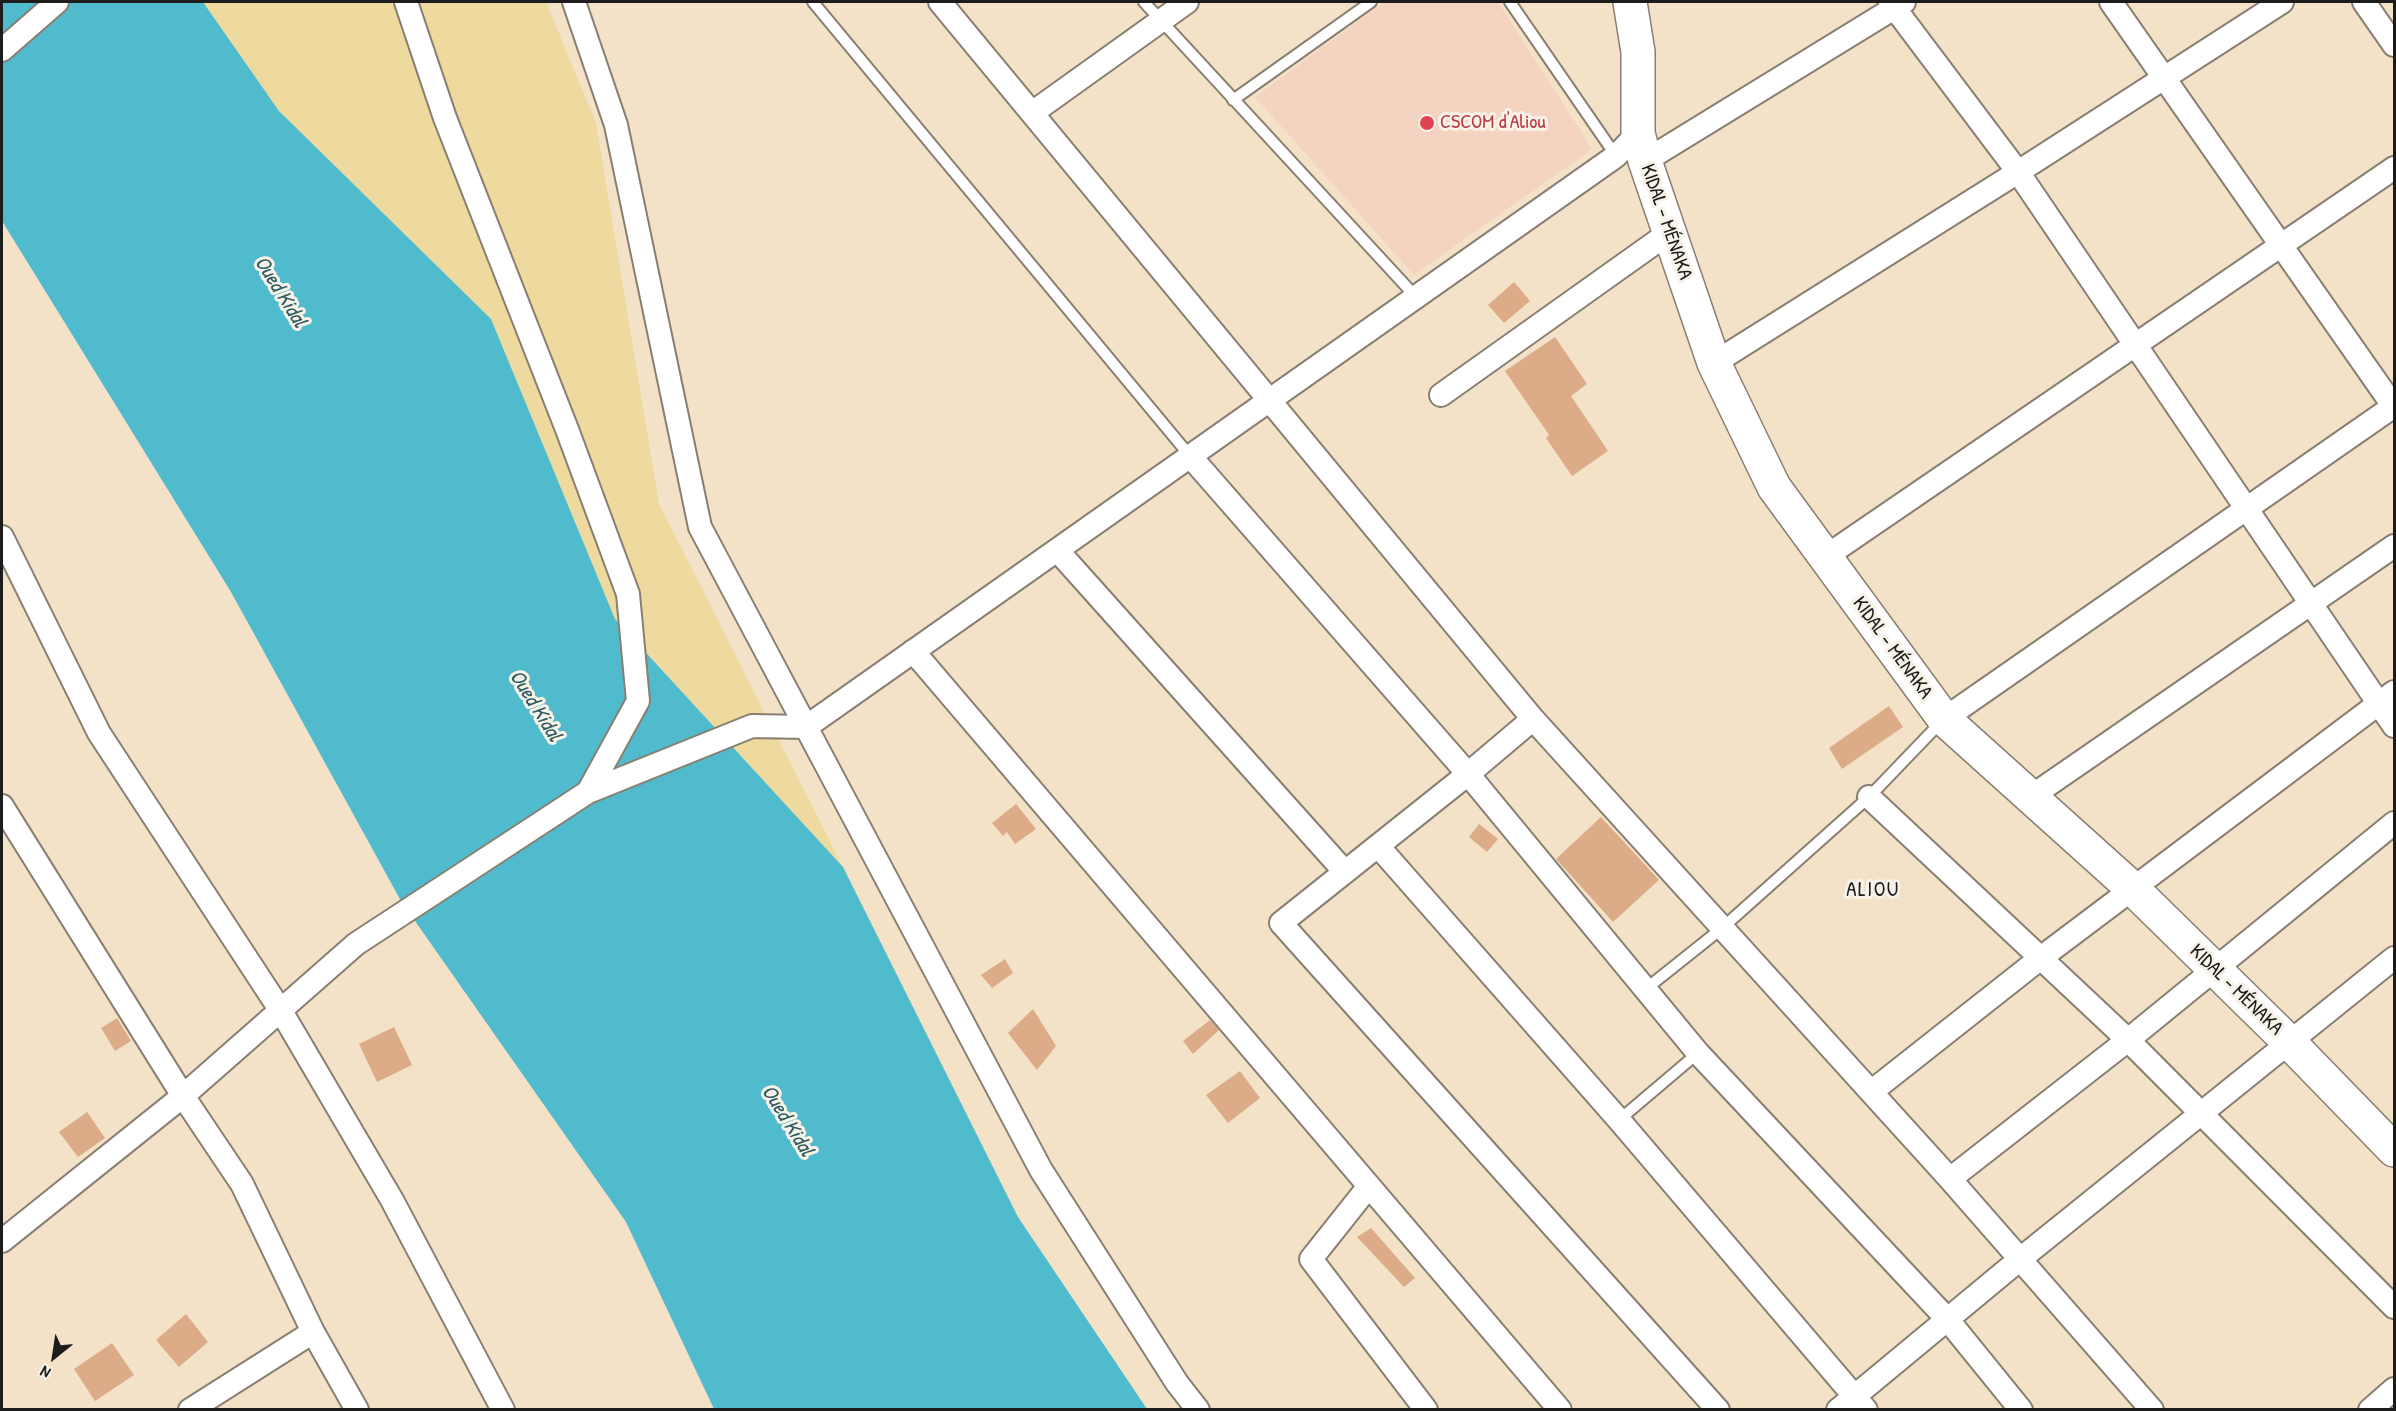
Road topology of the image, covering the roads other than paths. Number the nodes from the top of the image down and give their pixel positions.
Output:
1 (57, 2) edge
2 (406, 2) edge
3 (574, 2) edge
4 (813, 2) edge
5 (940, 2) edge
6 (1143, 2) edge
7 (1187, 2) edge
8 (1371, 2) edge
9 (1510, 2) edge
10 (1630, 2) edge
11 (2111, 2) edge
12 (2282, 2) edge
13 (2364, 2) edge
14 (1896, 3) edge
15 (1158, 20) junction
16 (2394, 45) edge
17 (2, 50) edge
18 (2164, 78) junction
19 (1233, 100) junction
20 (1032, 113) junction
21 (1633, 150) junction
22 (2394, 168) edge
23 (2018, 172) junction
24 (1670, 232) junction
25 (2282, 246) junction
26 (1416, 297) junction
27 (2136, 346) junction
28 (1714, 363) junction
29 (1441, 395) dead end
30 (1270, 400) junction
31 (2394, 407) edge
32 (1190, 456) junction
33 (2247, 509) junction
34 (2, 537) edge
35 (2394, 546) edge
36 (1057, 550) junction
37 (1825, 557) junction
38 (2311, 604) junction
39 (913, 651) junction
40 (2387, 698) edge
41 (1533, 718) junction
42 (1944, 719) junction
43 (2394, 726) edge
44 (806, 727) junction
45 (1468, 774) junction
46 (588, 792) junction
47 (1869, 797) junction
48 (2029, 798) junction
49 (4, 818) edge
50 (2394, 823) edge
51 (1378, 846) junction
52 (1345, 872) junction
53 (2133, 889) junction
54 (1721, 929) junction
55 (2042, 957) junction
56 (2394, 958) edge
57 (2215, 969) junction
58 (1647, 988) junction
59 (281, 1011) junction
60 (2128, 1040) junction
61 (2290, 1043) junction
62 (1698, 1053) junction
63 (1871, 1092) junction
64 (183, 1096) junction
65 (2204, 1113) junction
66 (1619, 1120) junction
67 (2394, 1150) edge
68 (1950, 1179) junction
69 (1370, 1186) junction
70 (2, 1241) edge
71 (2019, 1260) junction
72 (2394, 1307) edge
73 (1948, 1320) junction
74 (313, 1332) junction
75 (2394, 1389) edge
76 (2143, 1404) edge
77 (1853, 1405) edge
78 (190, 1410) edge
79 (357, 1410) edge
80 (503, 1410) edge
81 (1198, 1410) edge
82 (1426, 1410) edge
83 (1560, 1410) edge
84 (1718, 1410) edge
85 (2021, 1410) edge
86 (2370, 1410) edge

1 - 17 street
2 - 46 street
3 - 44 street
4 - 32 lane
5 - 20 street
6 - 15 lane
7 - 15 street
8 - 19 lane
9 - 21 lane
10 - 21 main road, KIDAL - MÉNAKA
11 - 18 street
12 - 18 street
13 - 16 street
14 - 21 street
14 - 23 street
15 - 19 lane
15 - 20 street
18 - 23 street
18 - 25 street
19 - 26 lane
20 - 30 street
21 - 24 main road, KIDAL - MÉNAKA
21 - 26 street
22 - 25 street
23 - 27 street
23 - 28 street
24 - 28 main road, KIDAL - MÉNAKA
24 - 29 street
25 - 27 street
25 - 31 street
26 - 30 street
27 - 33 street
27 - 37 street
28 - 37 main road, KIDAL - MÉNAKA
30 - 32 street
30 - 41 street
31 - 33 street
32 - 36 street
32 - 45 street
33 - 38 street
33 - 42 street
34 - 59 street
35 - 38 street
36 - 39 street
36 - 52 street
37 - 42 main road, KIDAL - MÉNAKA
38 - 40 street
38 - 48 street
39 - 44 street
39 - 69 street
40 - 43 street
40 - 53 street
41 - 45 street
41 - 54 street
42 - 47 lane
42 - 48 main road, KIDAL - MÉNAKA
44 - 46 street
44 - 81 street
45 - 51 street
45 - 58 street
46 - 59 street
47 - 54 lane
47 - 55 street
48 - 53 main road, KIDAL - MÉNAKA
49 - 64 street
50 - 57 street
51 - 52 street
51 - 66 street
52 - 84 street
53 - 55 street
53 - 57 main road, KIDAL - MÉNAKA
54 - 58 lane
54 - 63 street
55 - 60 street
55 - 63 street
56 - 61 street
57 - 60 street
57 - 61 main road, KIDAL - MÉNAKA
58 - 62 street
59 - 64 street
59 - 80 street
60 - 65 street
60 - 68 street
61 - 65 street
61 - 67 main road, KIDAL - MÉNAKA
62 - 66 lane
62 - 73 street
63 - 68 street
64 - 70 street
64 - 74 street
65 - 71 street
65 - 72 street
66 - 77 street
68 - 71 street
69 - 82 street
69 - 83 street
71 - 73 street
71 - 76 street
73 - 77 street
73 - 85 street
74 - 78 street
74 - 79 street
75 - 86 street

